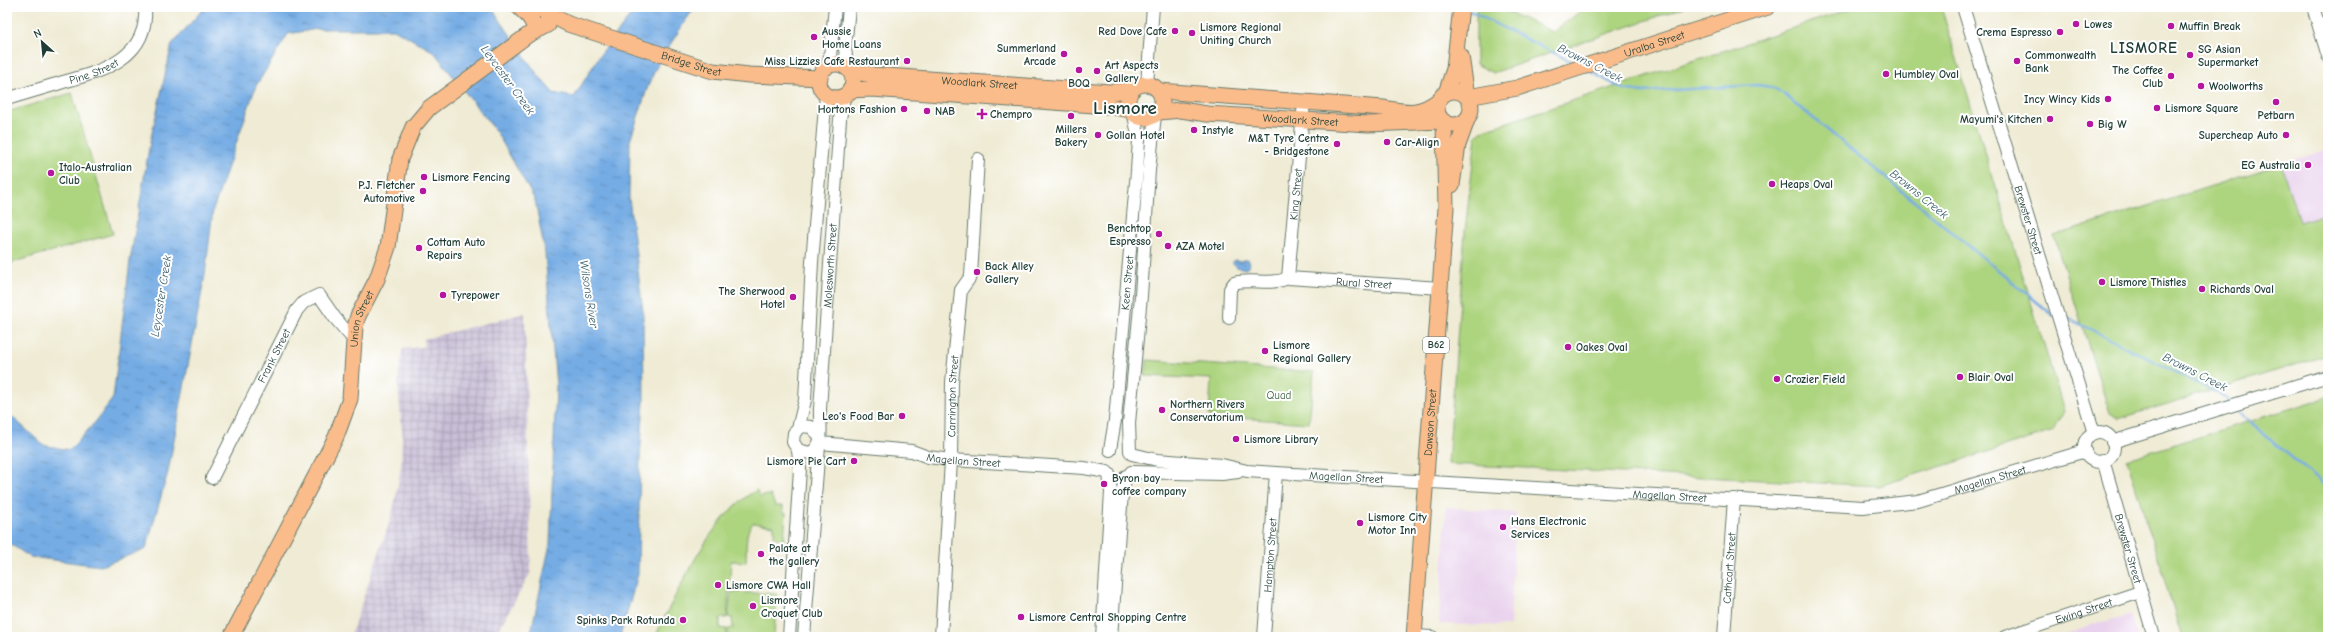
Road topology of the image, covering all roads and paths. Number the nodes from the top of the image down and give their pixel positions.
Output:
1 (145, 7) edge
2 (519, 7) edge
3 (835, 7) edge
4 (849, 7) edge
5 (1153, 7) edge
6 (1768, 7) edge
7 (1962, 7) edge
8 (2313, 7) edge
9 (1461, 10) edge
10 (539, 20) edge
11 (1458, 39) junction
12 (2327, 52) edge
13 (849, 70) junction
14 (824, 72) junction
15 (1153, 87) junction
16 (1517, 88) junction
17 (1132, 90) junction
18 (847, 93) junction
19 (826, 94) junction
20 (1467, 96) junction
21 (1442, 97) junction
22 (7, 99) edge
23 (1304, 102) junction
24 (1132, 112) junction
25 (1157, 114) junction
26 (1468, 119) junction
27 (1302, 120) junction
28 (1443, 122) junction
29 (978, 159) dead end
30 (1446, 208) junction
31 (1284, 280) junction
32 (1441, 288) junction
33 (1229, 318) dead end
34 (354, 340) junction
35 (2328, 376) edge
36 (798, 428) junction
37 (2094, 433) junction
38 (820, 442) junction
39 (2112, 442) junction
40 (798, 450) junction
41 (1110, 450) junction
42 (2085, 450) junction
43 (1131, 453) junction
44 (951, 460) junction
45 (2104, 460) junction
46 (1248, 471) junction
47 (1108, 473) junction
48 (1128, 474) junction
49 (1276, 474) junction
50 (212, 478) dead end
51 (1426, 483) junction
52 (1734, 499) junction
53 (2140, 592) junction
54 (1414, 636) edge
55 (231, 637) edge
56 (789, 637) edge
57 (804, 637) edge
58 (941, 637) edge
59 (1102, 637) edge
60 (1111, 637) edge
61 (1264, 637) edge
62 (1432, 637) edge
63 (1724, 637) edge
64 (2005, 637) edge
65 (2154, 637) edge

1 - 22 street, Pine Street
2 - 10 main road
3 - 14 street
4 - 13 street
5 - 15 street
6 - 16 main road, Uralba Street
7 - 37 street, Brewster Street
8 - 12 street
9 - 11 main road, B62
10 - 14 main road, Bridge Street
10 - 34 main road, Union Street
11 - 20 main road, B62
11 - 21 main road, B62
13 - 14 main road
13 - 17 main road, Woodlark Street
13 - 18 main road
14 - 19 main road
15 - 17 main road
15 - 23 main road, Woodlark Street
15 - 25 main road
16 - 20 main road, Uralba Street
16 - 26 main road, Uralba Street
17 - 24 main road
18 - 19 main road
18 - 24 main road, Woodlark Street
18 - 38 street, Molesworth Street
19 - 36 street, Molesworth Street
20 - 21 main road
20 - 26 main road, B62
21 - 23 main road, Woodlark Street
21 - 28 main road, B62
23 - 27 street, King Street
24 - 25 main road
24 - 41 street, Keen Street
25 - 27 main road, Woodlark Street
25 - 43 street, Keen Street
26 - 28 main road
26 - 30 main road, Dawson Street / B62
27 - 28 main road, Woodlark Street
27 - 31 street, King Street
28 - 30 main road, Dawson Street / B62
29 - 44 street, Carrington Street
30 - 32 main road, Dawson Street / B62
31 - 32 street, Rural Street
31 - 33 street, Rural Street
32 - 51 main road, Dawson Street / B62
34 - 50 street, Frank Street
34 - 55 main road, Union Street
35 - 39 street
36 - 38 street
36 - 40 street
37 - 39 street
37 - 42 street
38 - 40 street
38 - 44 street, Magellan Street
38 - 57 street, Molesworth Street
39 - 45 street
40 - 56 street
41 - 43 street
41 - 47 street
42 - 45 street
42 - 52 street, Magellan Street
43 - 46 street, Magellan Street
43 - 48 street
44 - 47 street, Magellan Street
44 - 58 street, Carrington Street
45 - 53 street, Brewster Street
46 - 48 street, Magellan Street
46 - 49 street, Magellan Street
47 - 48 street
47 - 59 street
48 - 60 street
49 - 51 street, Magellan Street
49 - 61 street, Hampton Street
51 - 52 street, Magellan Street
51 - 54 main road, Dawson Street / B62
52 - 63 street, Cathcart Street
53 - 64 street, Ewing Street
53 - 65 street, Brewster Street
54 - 62 street

